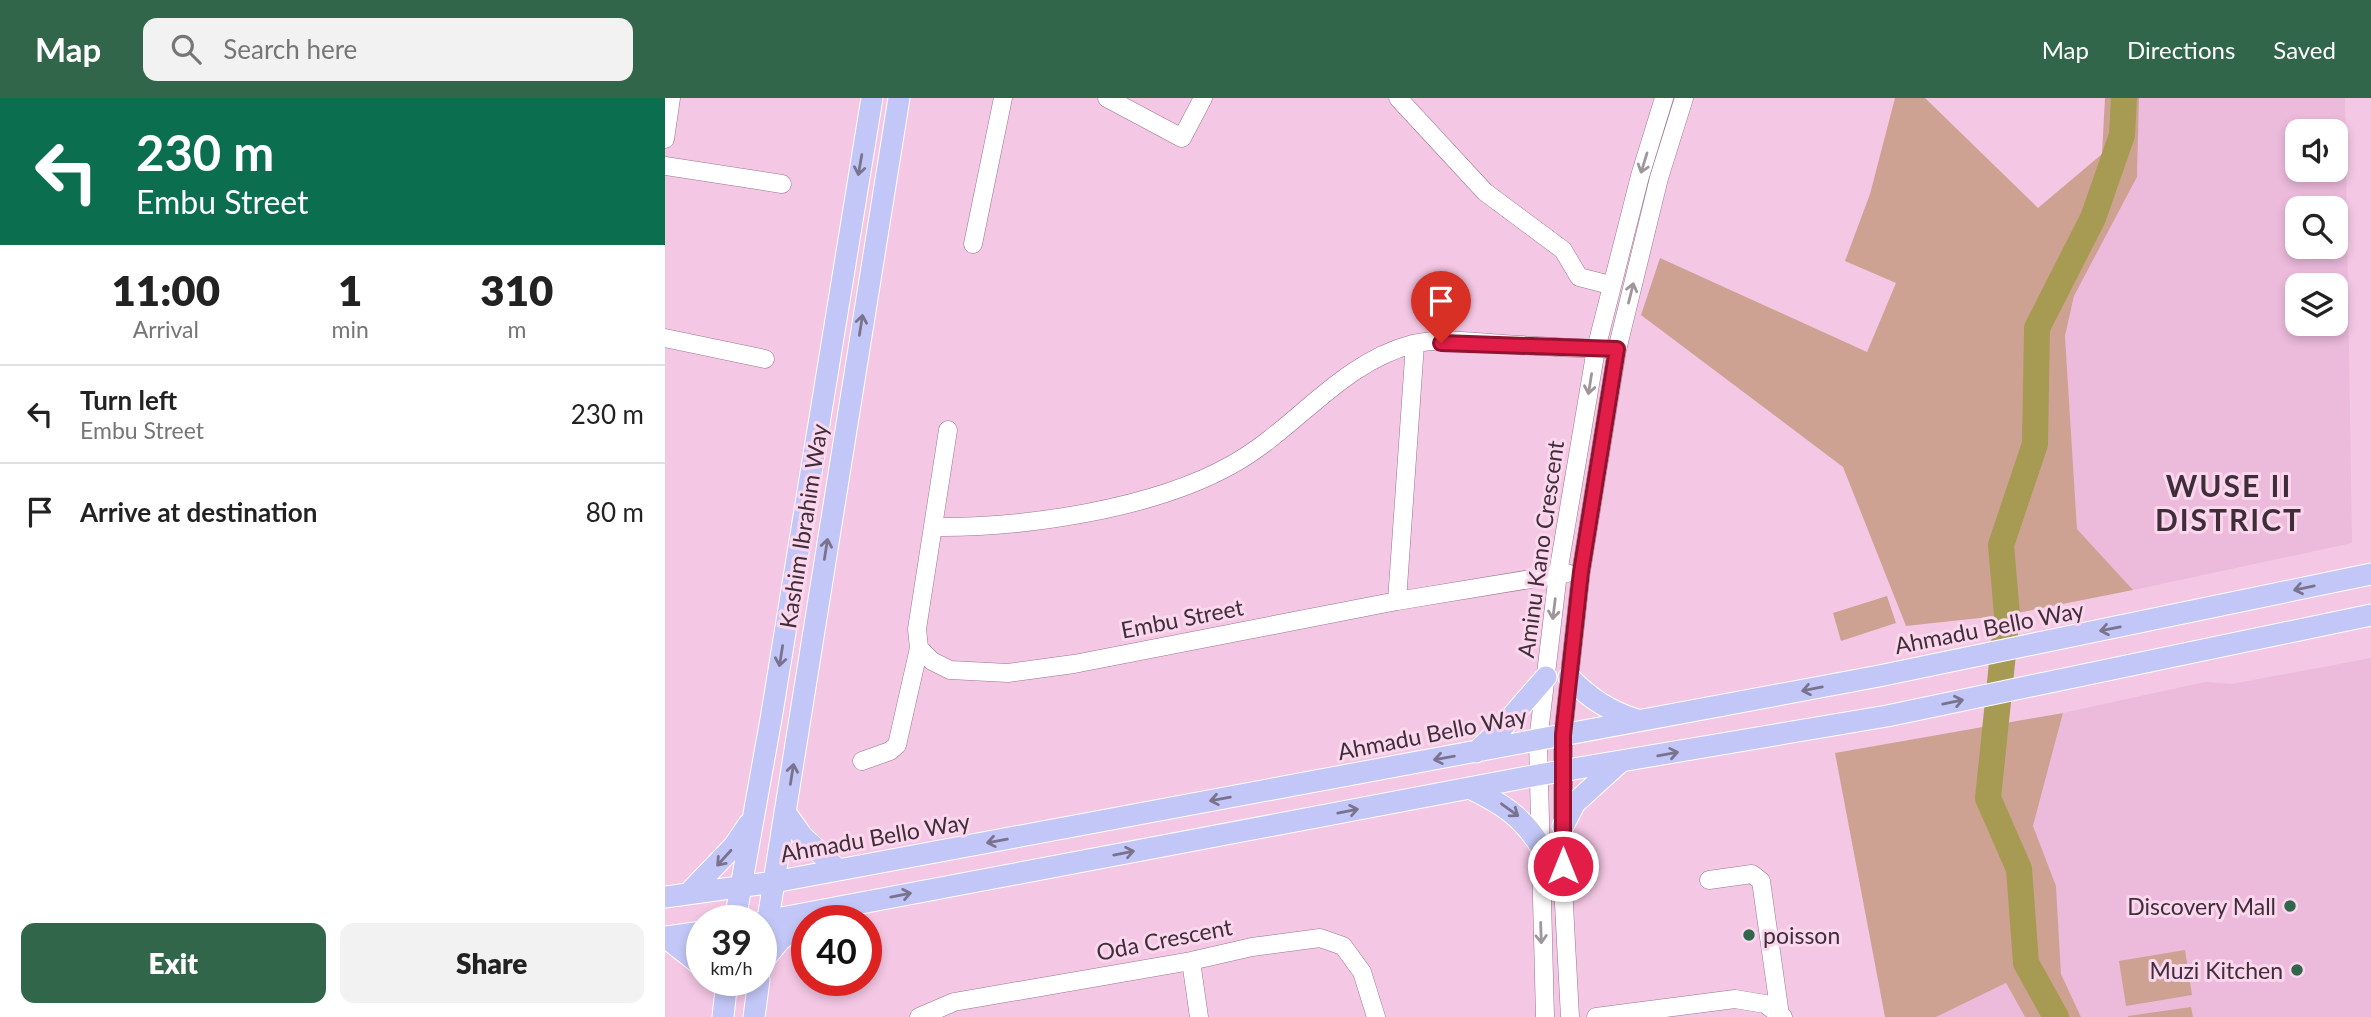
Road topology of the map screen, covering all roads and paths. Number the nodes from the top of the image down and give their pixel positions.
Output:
1 (671, 98) edge
2 (872, 98) edge
3 (899, 98) edge
4 (1003, 98) edge
5 (1107, 98) edge
6 (1203, 98) edge
7 (1398, 98) edge
8 (1664, 98) edge
9 (1683, 98) edge
10 (665, 139) edge
11 (665, 166) edge
12 (782, 184) dead end
13 (973, 244) dead end
14 (1610, 285) junction
15 (665, 338) edge
16 (1415, 344) junction
17 (1595, 349) junction
18 (1617, 349) junction
19 (765, 359) dead end
20 (948, 430) dead end
21 (934, 527) junction
22 (1581, 572) junction
23 (1558, 573) junction
24 (2371, 574) edge
25 (1397, 601) junction
26 (2371, 615) edge
27 (919, 648) junction
28 (1546, 677) junction
29 (1569, 677) junction
30 (1639, 721) junction
31 (1563, 735) junction
32 (1538, 741) junction
33 (1475, 752) junction
34 (862, 761) dead end
35 (1621, 762) junction
36 (1563, 771) junction
37 (1538, 775) junction
38 (1470, 788) junction
39 (785, 812) junction
40 (754, 817) junction
41 (1563, 826) junction
42 (1539, 844) junction
43 (838, 870) junction
44 (1709, 880) dead end
45 (774, 882) junction
46 (742, 886) junction
47 (688, 894) junction
48 (665, 897) edge
49 (738, 905) edge
50 (768, 905) edge
51 (850, 905) edge
52 (791, 932) edge
53 (686, 934) edge
54 (665, 937) edge
55 (777, 944) edge
56 (686, 953) edge
57 (1191, 961) junction
58 (723, 996) edge
59 (757, 996) edge
60 (1781, 1016) edge
61 (723, 1017) edge
62 (754, 1017) edge
63 (919, 1017) edge
64 (1199, 1017) edge
65 (1376, 1017) edge
66 (1545, 1017) edge
67 (1570, 1017) edge
68 (1596, 1017) edge

1 - 10 street
2 -> 40 main road, Kashim Ibrahim Way
39 -> 3 main road, Kashim Ibrahim Way
4 - 13 street
5 - 6 street
7 - 14 street
8 -> 14 street, Aminu Kano Crescent
18 -> 9 street, Aminu Kano Crescent
11 - 12 street
14 - 17 street, Aminu Kano Crescent
15 - 19 street
16 - 17 street
16 - 21 street
16 - 25 street
17 - 18 street
17 -> 23 street, Aminu Kano Crescent
18 - 22 street, Aminu Kano Crescent
20 - 21 street
21 - 27 street
22 - 23 street, Embu Street
22 - 29 street, Aminu Kano Crescent
23 - 25 street, Embu Street
23 -> 28 street, Aminu Kano Crescent
24 -> 30 main road, Ahmadu Bello Way
25 - 27 street, Embu Street
35 -> 26 main road
27 - 34 street
28 - 32 street, Aminu Kano Crescent
28 - 33 main road
29 - 30 main road
29 - 31 street, Aminu Kano Crescent
30 - 31 main road, Ahmadu Bello Way
31 - 32 main road, Ahmadu Bello Way
31 - 36 street, Aminu Kano Crescent
32 - 33 main road, Ahmadu Bello Way
32 - 37 street, Aminu Kano Crescent
33 -> 43 main road, Ahmadu Bello Way
35 - 36 main road
35 - 41 main road
36 - 37 main road
36 - 41 street, Aminu Kano Crescent
37 - 38 main road
37 - 42 street, Aminu Kano Crescent
38 -> 42 main road
51 -> 38 main road
39 - 43 main road
39 - 45 main road, Kashim Ibrahim Way
40 - 46 main road, Kashim Ibrahim Way
40 -> 47 main road
41 - 67 street, Aminu Kano Crescent
42 -> 66 street, Aminu Kano Crescent
43 - 45 main road, Ahmadu Bello Way
44 - 60 street
45 - 46 main road, Ahmadu Bello Way
45 - 50 main road, Kashim Ibrahim Way
46 - 47 main road, Ahmadu Bello Way
46 - 49 main road, Kashim Ibrahim Way
47 - 48 main road, Ahmadu Bello Way
52 - 55 main road
53 - 54 main road
54 - 56 main road
57 - 63 street, Oda Crescent
57 - 64 street
57 - 65 street, Oda Crescent
58 - 61 main road
59 - 62 main road
60 - 68 street

